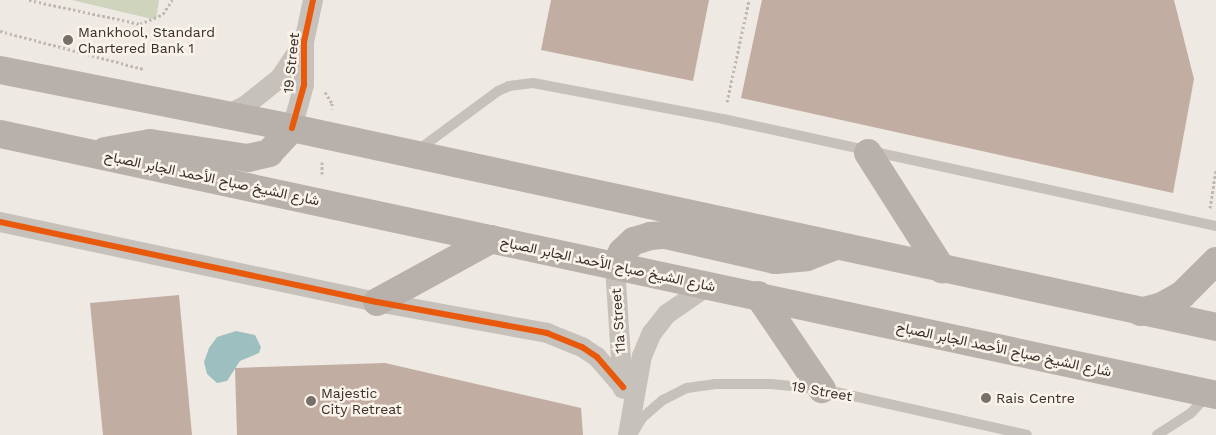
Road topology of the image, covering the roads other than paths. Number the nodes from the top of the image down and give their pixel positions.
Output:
1 (313, 0) edge
2 (304, 42) junction
3 (0, 70) edge
4 (225, 116) junction
5 (292, 128) junction
6 (0, 134) edge
7 (868, 153) junction
8 (99, 154) junction
9 (413, 154) junction
10 (0, 222) edge
11 (1212, 225) edge
12 (492, 239) junction
13 (836, 246) junction
14 (1216, 261) edge
15 (615, 266) junction
16 (942, 269) junction
17 (709, 286) junction
18 (758, 296) junction
19 (377, 302) junction
20 (1140, 312) junction
21 (1216, 328) edge
22 (623, 387) junction
23 (822, 390) junction
24 (1212, 394) edge
25 (629, 435) edge
26 (1027, 435) edge
27 (1157, 435) edge

1 - 2 street, 19 Street
2 - 4 street, 19 Street
2 - 5 street, 19 Street
3 - 4 main road
4 - 5 main road
5 - 8 main road
5 - 9 main road
6 - 8 main road, شارع الشيخ صباح الأحمد الجابر الصباح
7 - 9 lane
7 - 11 lane
7 - 16 main road
8 - 12 main road, شارع الشيخ صباح الأحمد الجابر الصباح
9 - 13 main road
10 - 19 street
12 - 15 main road, شارع الشيخ صباح الأحمد الجابر الصباح
12 - 19 main road
13 - 15 main road
13 - 16 main road
14 - 20 main road
15 - 17 main road, شارع الشيخ صباح الأحمد الجابر الصباح
15 - 22 street, 11a Street
16 - 20 main road
17 - 18 main road, شارع الشيخ صباح الأحمد الجابر الصباح
17 - 25 street, 11a Street
18 - 23 main road
18 - 24 main road, شارع الشيخ صباح الأحمد الجابر الصباح
19 - 22 street
20 - 21 main road
22 - 25 street, 11a Street
23 - 25 lane, 19 Street
23 - 26 lane, 19 Street
24 - 27 lane

